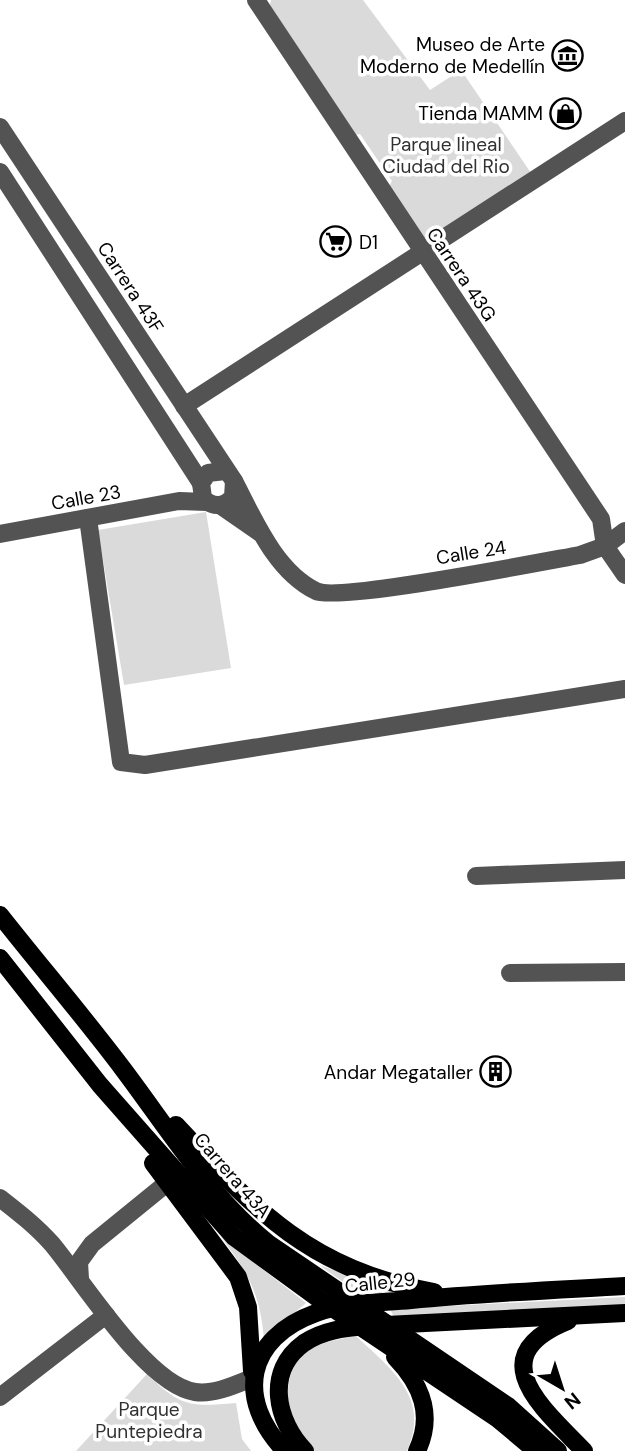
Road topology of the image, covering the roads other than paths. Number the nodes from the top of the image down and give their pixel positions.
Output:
1 (256, 0) edge
2 (625, 121) edge
3 (0, 127) edge
4 (0, 172) edge
5 (422, 252) junction
6 (184, 406) junction
7 (230, 476) junction
8 (207, 494) junction
9 (88, 518) junction
10 (625, 531) edge
11 (0, 534) edge
12 (262, 534) junction
13 (605, 546) junction
14 (625, 575) edge
15 (318, 592) joint
16 (625, 689) edge
17 (625, 870) edge
18 (476, 876) dead end
19 (0, 915) edge
20 (0, 958) edge
21 (625, 972) edge
22 (510, 973) dead end
23 (121, 1067) junction
24 (175, 1183) junction
25 (0, 1198) edge
26 (92, 1244) junction
27 (53, 1245) junction
28 (80, 1279) junction
29 (625, 1286) edge
30 (455, 1296) junction
31 (625, 1313) edge
32 (106, 1315) junction
33 (582, 1315) junction
34 (374, 1335) junction
35 (252, 1378) junction
36 (0, 1397) edge
37 (285, 1451) edge
38 (305, 1451) edge
39 (417, 1451) edge
40 (536, 1451) edge
41 (558, 1451) edge
42 (584, 1451) edge

1 - 5 street, Carrera 43G
2 - 5 street
3 - 6 street, Carrera 43F
4 - 8 street, Carrera 43F
5 - 6 street
5 - 13 street, Carrera 43G
6 - 7 street, Carrera 43F
7 - 8 street, Calle 23
7 - 8 street
7 - 12 street, Carrera 43F
8 - 9 street, Calle 23
8 - 12 street, Carrera 43F
9 - 11 street, Calle 23
9 - 16 street
10 - 13 street, Calle 24
12 - 15 street, Carrera 43F
13 - 14 street, Carrera 43G
13 - 15 street, Calle 24
17 - 18 street
19 - 23 main road, Carrera 43A
20 - 24 main road, Carrera 43A
21 - 22 street
23 - 30 main road
23 - 41 main road, Carrera 43A
24 - 26 street
24 - 34 main road, Carrera 43A
24 - 35 main road
25 - 27 street
26 - 27 street
26 - 28 street
27 - 28 street
28 - 32 street
29 - 30 main road, Calle 29
30 - 35 main road, Calle 29
31 - 33 main road
32 - 35 street
32 - 36 street
33 - 38 main road
33 - 42 main road
34 - 39 main road
34 - 40 main road, Carrera 43A
35 - 37 main road

